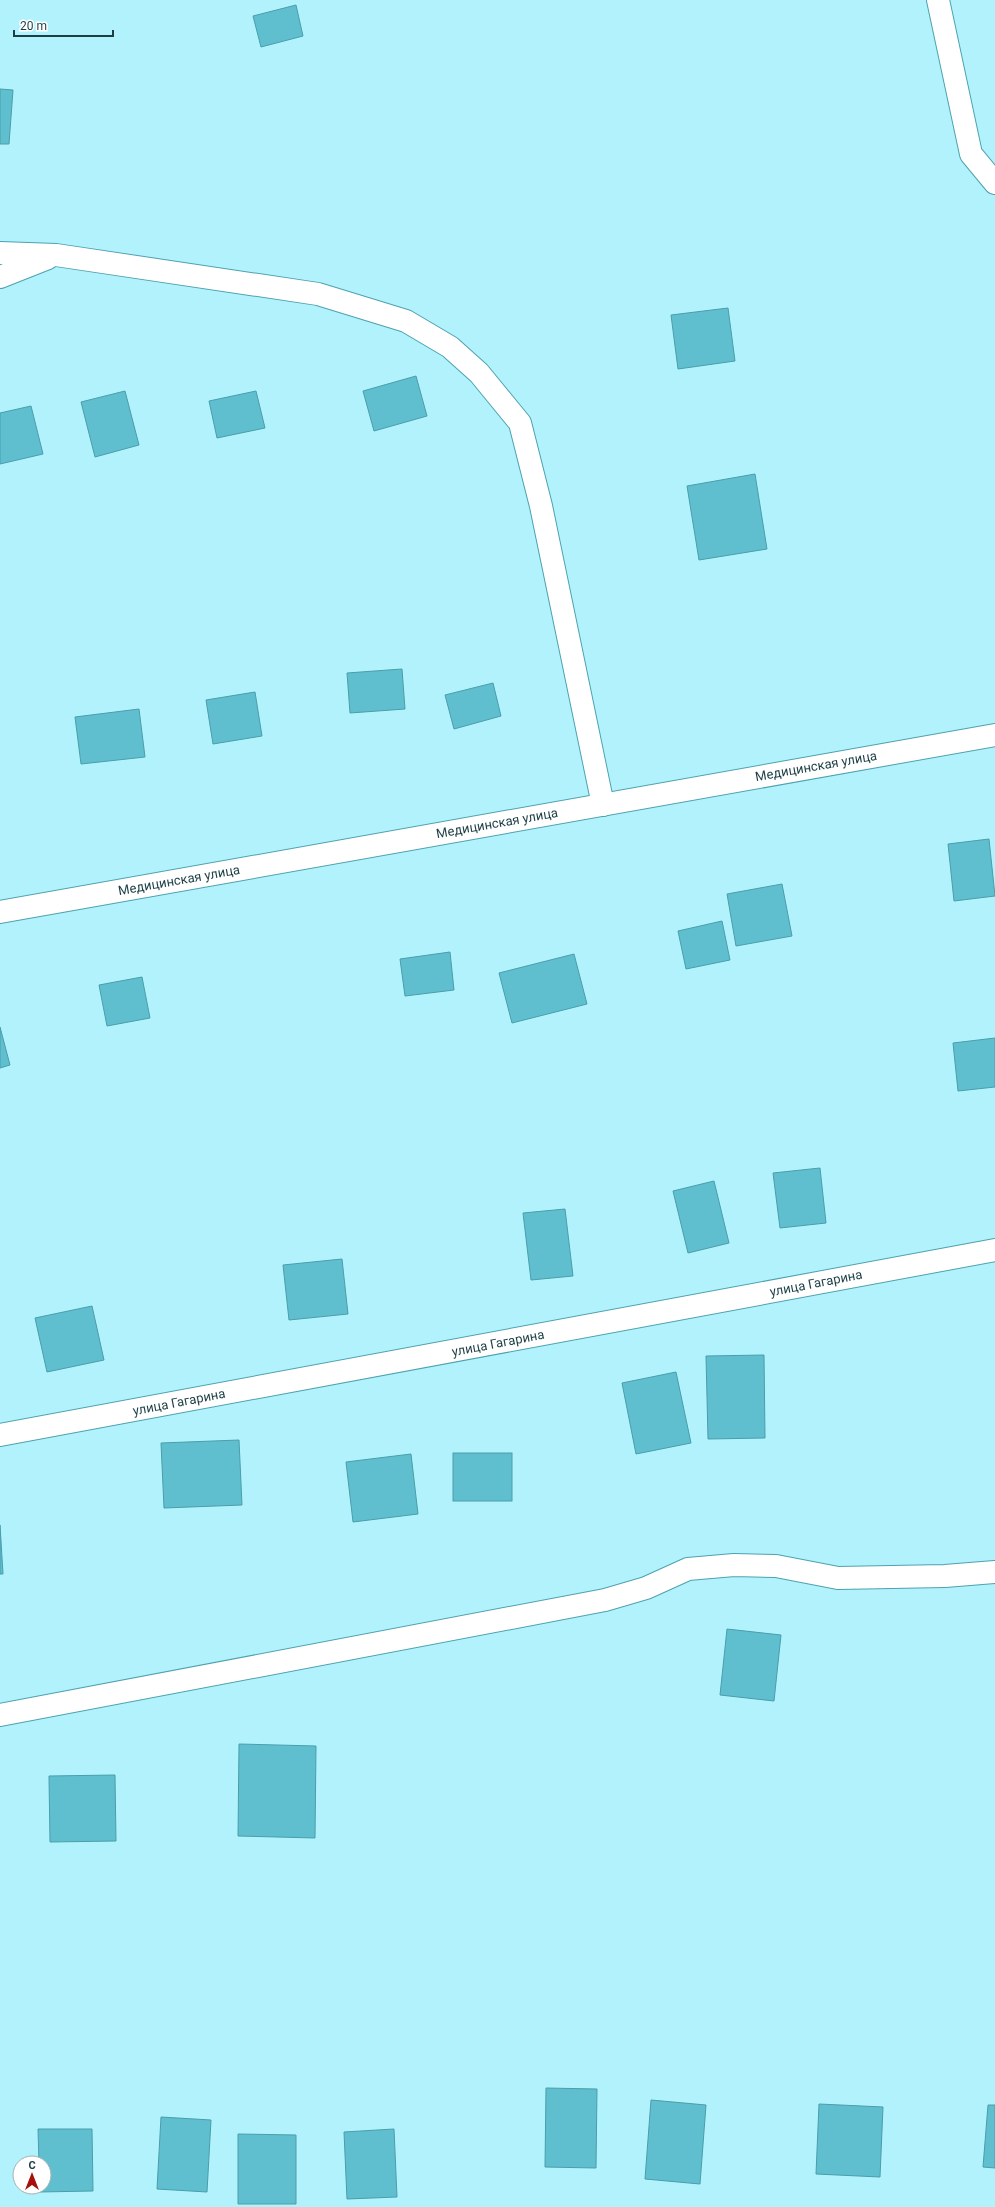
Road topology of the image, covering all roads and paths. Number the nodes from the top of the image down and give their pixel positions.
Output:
1 (938, 0) edge
2 (995, 183) edge
3 (0, 253) edge
4 (56, 255) junction
5 (0, 277) edge
6 (995, 735) edge
7 (603, 805) junction
8 (0, 912) edge
9 (995, 1250) edge
10 (0, 1435) edge
11 (995, 1572) edge
12 (0, 1715) edge

1 - 2 street
3 - 4 street
4 - 5 street
4 - 7 street
6 - 7 street, Медицинская улица
7 - 8 street, Медицинская улица
9 - 10 street, улица Гагарина
11 - 12 street

